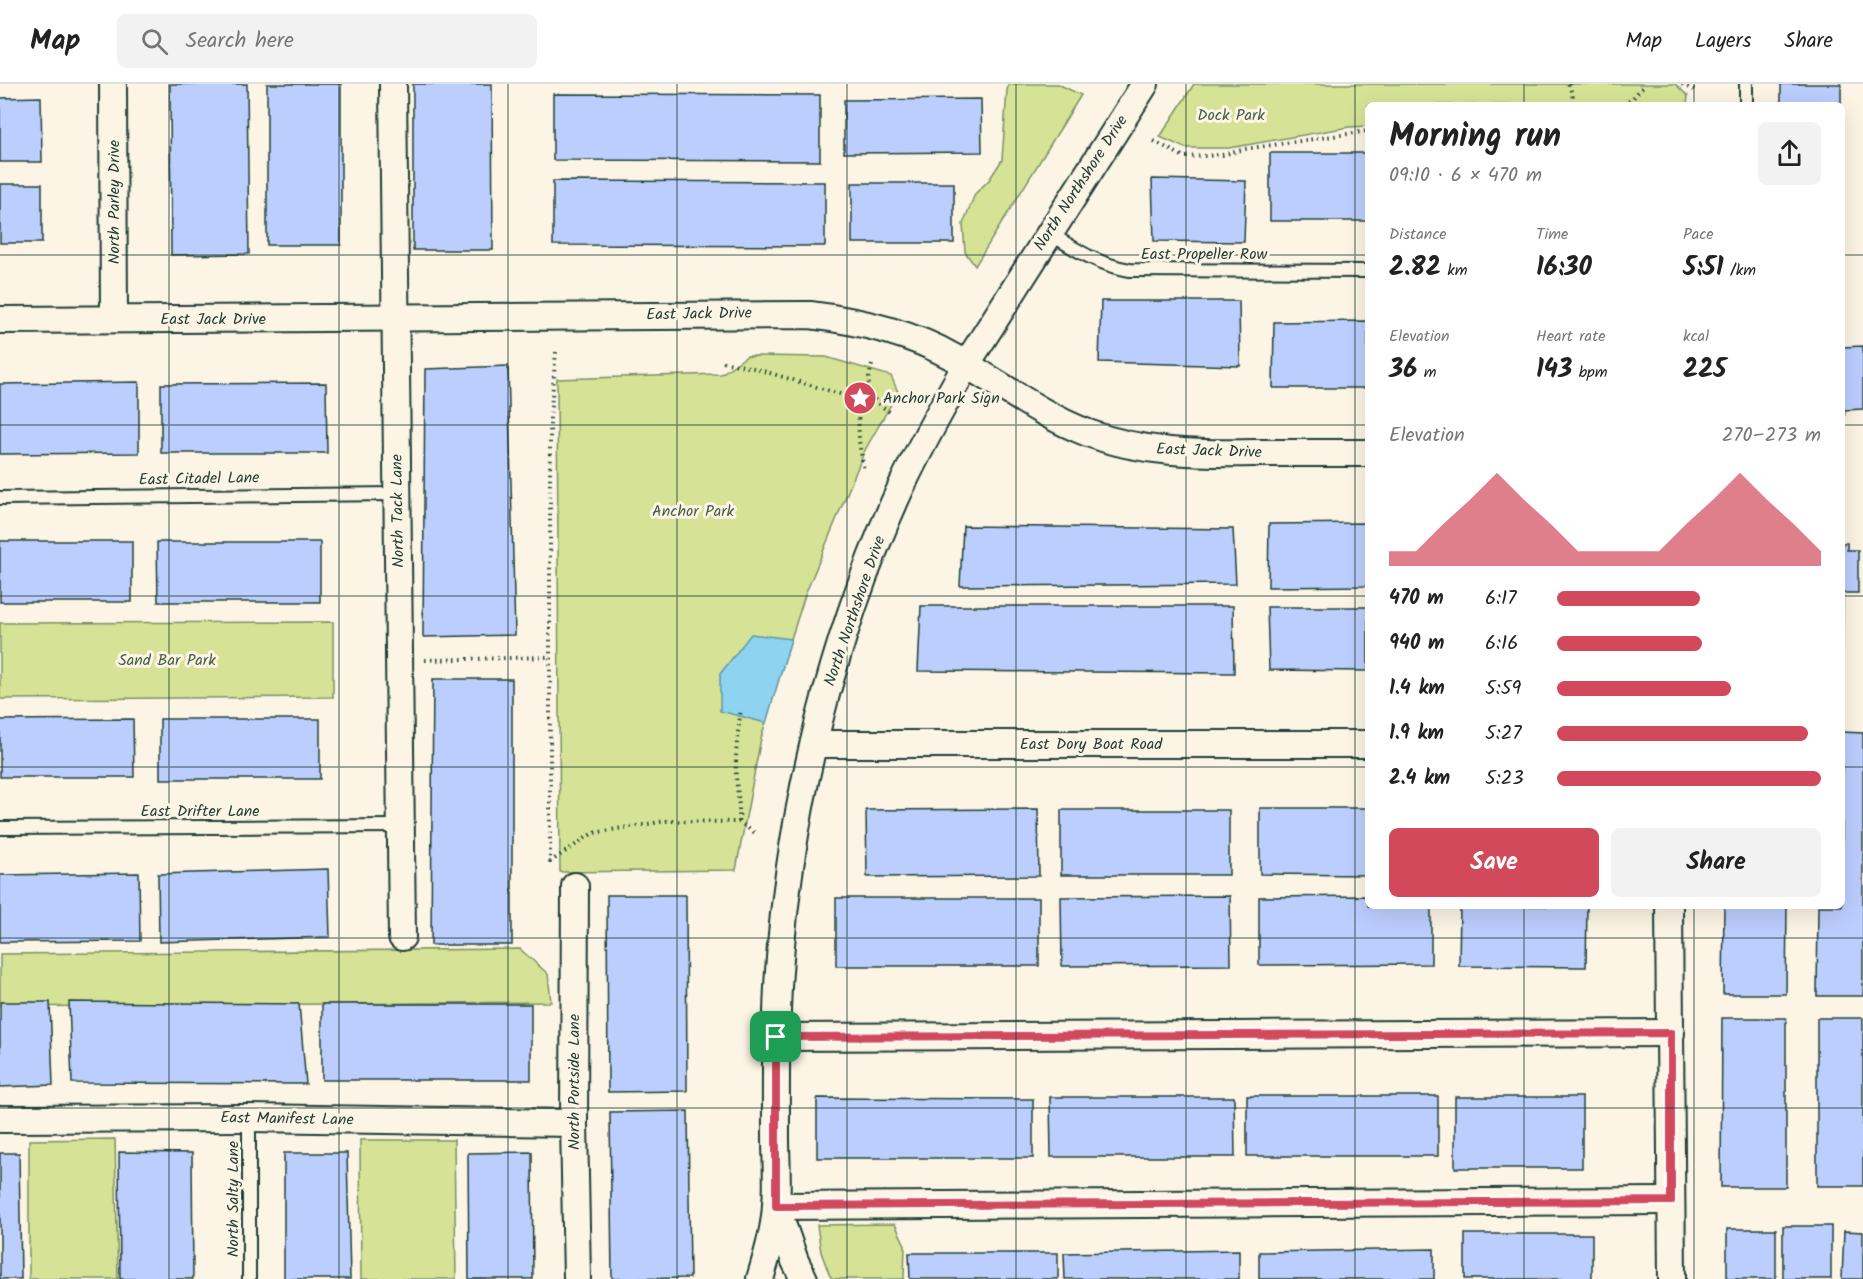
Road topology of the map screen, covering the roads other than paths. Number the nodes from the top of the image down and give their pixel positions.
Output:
1 (113, 84) edge
2 (393, 84) edge
3 (1746, 84) edge
4 (1135, 87) edge
5 (1746, 102) edge
6 (1050, 233) junction
7 (1365, 271) edge
8 (396, 318) junction
9 (114, 319) junction
10 (0, 320) edge
11 (966, 365) junction
12 (1365, 453) edge
13 (398, 494) junction
14 (0, 498) edge
15 (814, 744) junction
16 (1365, 744) edge
17 (401, 826) junction
18 (0, 828) edge
19 (574, 886) dead end
20 (1669, 909) edge
21 (402, 937) dead end
22 (1671, 1033) junction
23 (776, 1037) junction
24 (249, 1118) junction
25 (0, 1119) edge
26 (574, 1123) junction
27 (1671, 1201) junction
28 (776, 1206) junction
29 (249, 1279) edge
30 (577, 1279) edge
31 (760, 1279) edge
32 (804, 1279) edge
33 (1672, 1279) edge

1 - 9 street, North Parley Drive
2 - 8 street, North Tack Lane
3 - 5 lane
4 - 6 street, North Northshore Drive
6 - 7 lane, East Propeller Row
6 - 11 street, North Northshore Drive
8 - 9 street, East Jack Drive
8 - 11 street, East Jack Drive
8 - 13 street, North Tack Lane
9 - 10 street, East Jack Drive
11 - 12 street, East Jack Drive
11 - 15 street, North Northshore Drive
13 - 14 lane, East Citadel Lane
13 - 17 street, North Tack Lane
15 - 16 street, East Dory Boat Road
15 - 23 street, North Northshore Drive
17 - 18 lane, East Drifter Lane
17 - 21 street, North Tack Lane
19 - 26 street, North Portside Lane
20 - 22 street
22 - 23 street
22 - 27 street
23 - 28 street, North Northshore Drive
24 - 25 street, East Manifest Lane
24 - 26 street, East Manifest Lane
24 - 29 lane, North Salty Lane
26 - 30 street, North Portside Lane
27 - 28 street
27 - 33 street
28 - 31 street
28 - 32 street

